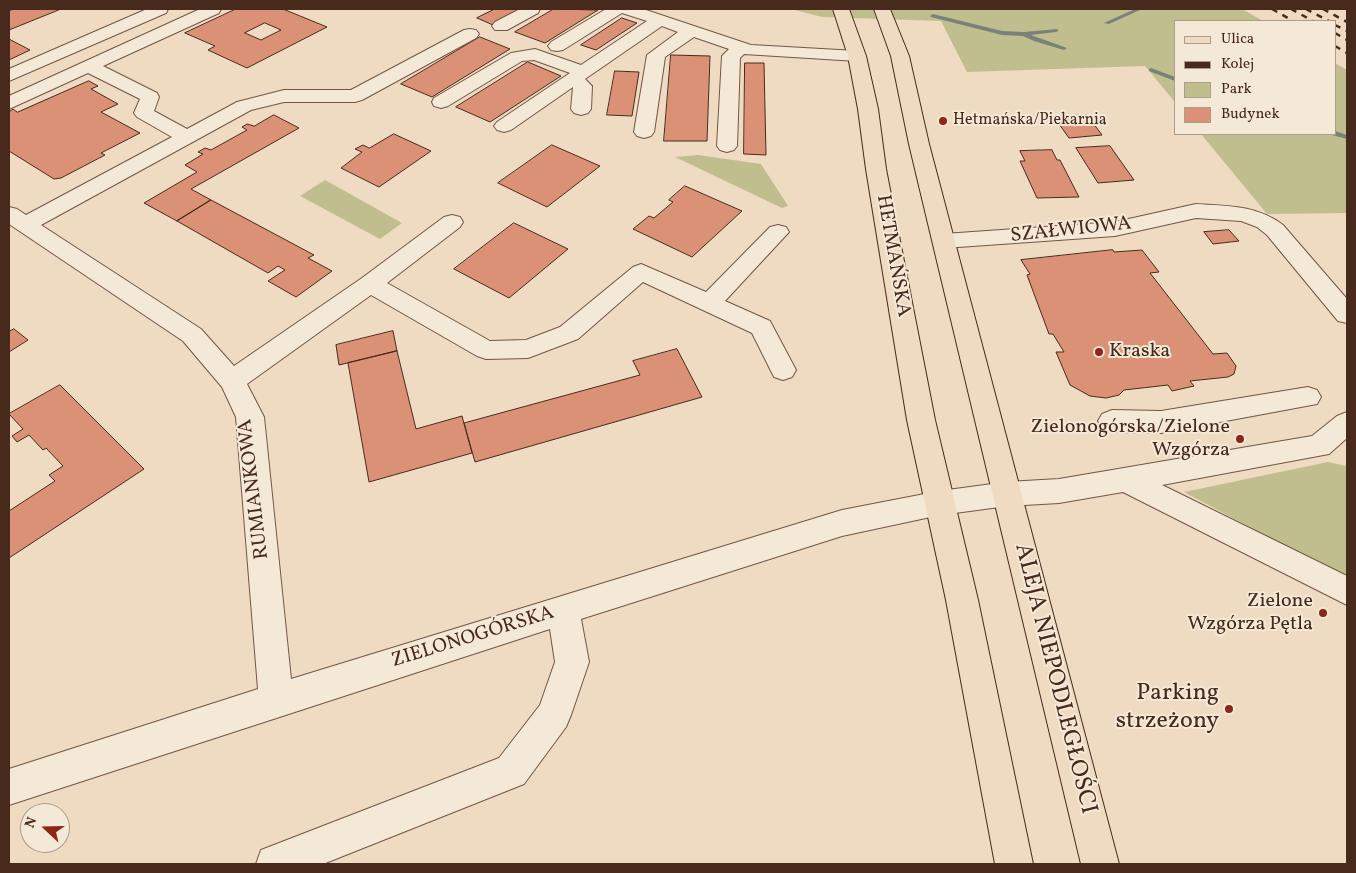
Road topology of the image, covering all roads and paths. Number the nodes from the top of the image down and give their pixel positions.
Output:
1 (160, 9) edge
2 (213, 9) edge
3 (532, 9) edge
4 (617, 9) edge
5 (627, 9) edge
6 (841, 9) edge
7 (882, 9) edge
8 (660, 20) junction
9 (501, 26) dead end
10 (692, 31) junction
11 (470, 34) dead end
12 (557, 46) dead end
13 (741, 48) junction
14 (879, 56) junction
15 (88, 66) junction
16 (9, 76) edge
17 (578, 76) junction
18 (441, 102) dead end
19 (9, 103) edge
20 (581, 109) dead end
21 (504, 126) dead end
22 (644, 132) dead end
23 (186, 137) junction
24 (727, 146) dead end
25 (17, 219) edge
26 (452, 222) dead end
27 (778, 232) dead end
28 (944, 241) junction
29 (370, 284) junction
30 (709, 303) junction
31 (1347, 315) edge
32 (783, 370) dead end
33 (232, 381) junction
34 (1308, 397) dead end
35 (1112, 421) dead end
36 (1347, 423) edge
37 (1319, 446) junction
38 (1347, 450) edge
39 (1126, 480) junction
40 (1008, 494) junction
41 (940, 503) junction
42 (1347, 590) edge
43 (563, 610) junction
44 (276, 700) junction
45 (9, 787) edge
46 (275, 864) edge
47 (1014, 864) edge
48 (1100, 864) edge

1 - 16 street
2 - 15 street
3 - 9 street
4 - 12 street
5 - 8 street
6 - 14 main road, HETMAŃSKA
7 - 14 main road, HETMAŃSKA
8 - 10 street
8 - 17 street
10 - 13 street
10 - 22 street
11 - 23 street
13 - 14 street
13 - 24 street
14 - 28 main road, HETMAŃSKA
14 - 41 main road, HETMAŃSKA
15 - 19 street
15 - 23 street
17 - 18 street
17 - 20 street
17 - 21 street
23 - 25 street
25 - 33 street, RUMIANKOWA
26 - 29 street
27 - 30 street
28 - 31 street, SZAŁWIOWA
28 - 40 main road, HETMAŃSKA
29 - 30 street
29 - 33 street
30 - 32 street
33 - 44 street, RUMIANKOWA
34 - 35 street
36 - 37 street
37 - 38 street
37 - 39 street
39 - 40 street
39 - 42 street
40 - 41 street, ZIELONOGÓRSKA
40 - 48 main road, ALEJA NIEPODLEGŁOŚCI
41 - 43 street, ZIELONOGÓRSKA
41 - 47 main road
43 - 44 street, ZIELONOGÓRSKA
43 - 46 street
44 - 45 street, ZIELONOGÓRSKA

